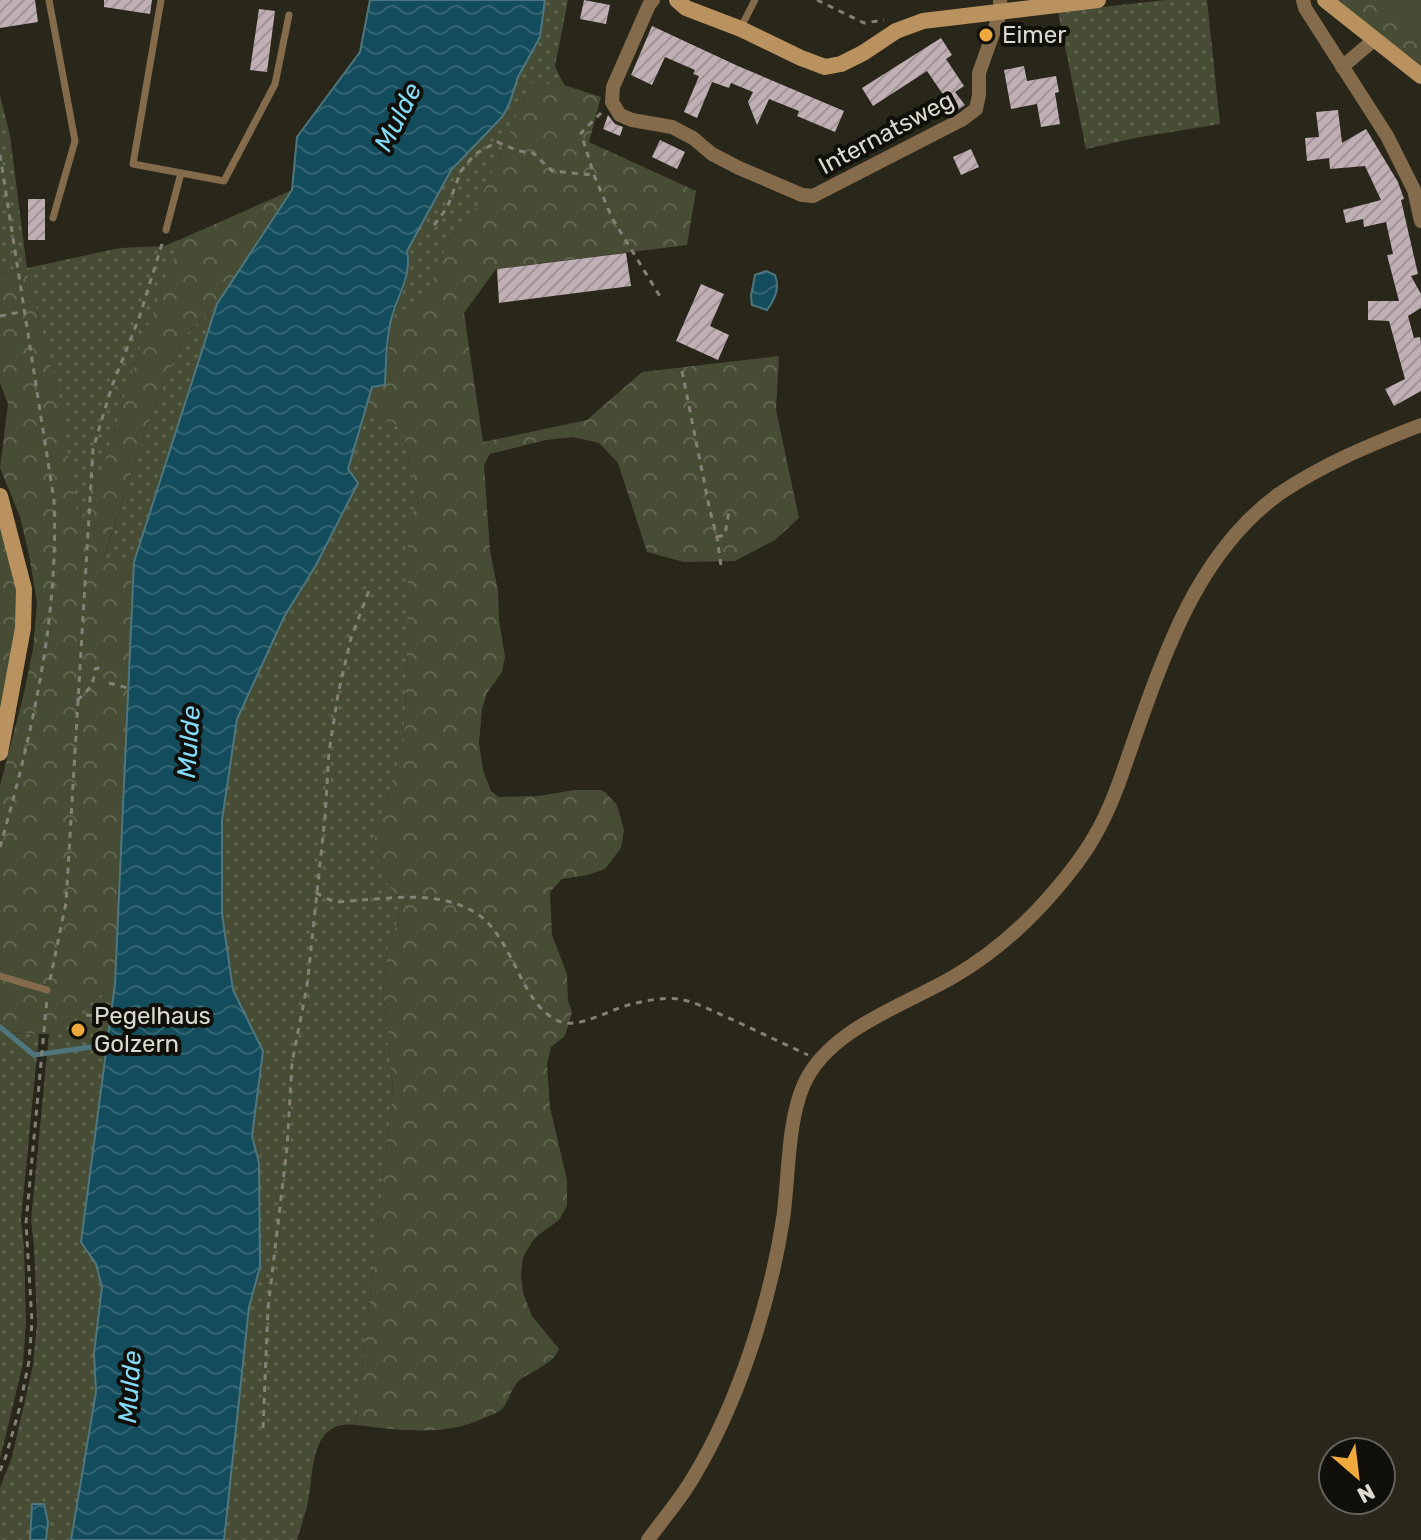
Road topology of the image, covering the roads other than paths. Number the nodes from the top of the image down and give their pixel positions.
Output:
1 (49, 0) edge
2 (161, 0) edge
3 (653, 0) edge
4 (677, 0) edge
5 (755, 0) edge
6 (1098, 0) edge
7 (1303, 0) edge
8 (1325, 0) edge
9 (1000, 6) edge
10 (289, 15) dead end
11 (741, 29) junction
12 (1375, 39) junction
13 (1342, 67) junction
14 (1421, 76) edge
15 (181, 173) junction
16 (53, 218) dead end
17 (1421, 221) edge
18 (166, 230) road end
19 (1421, 425) edge
20 (0, 496) edge
21 (0, 753) edge
22 (0, 976) edge
23 (47, 990) road end
24 (648, 1540) edge

1 - 16 lane
2 - 15 lane
3 - 9 street, Internatsweg
4 - 11 street
5 - 11 lane
6 - 9 street
7 - 13 street
8 - 12 street
9 - 11 street
10 - 15 lane
12 - 13 street
12 - 14 street
13 - 17 street
15 - 18 lane
19 - 24 street
20 - 21 street
22 - 23 lane

